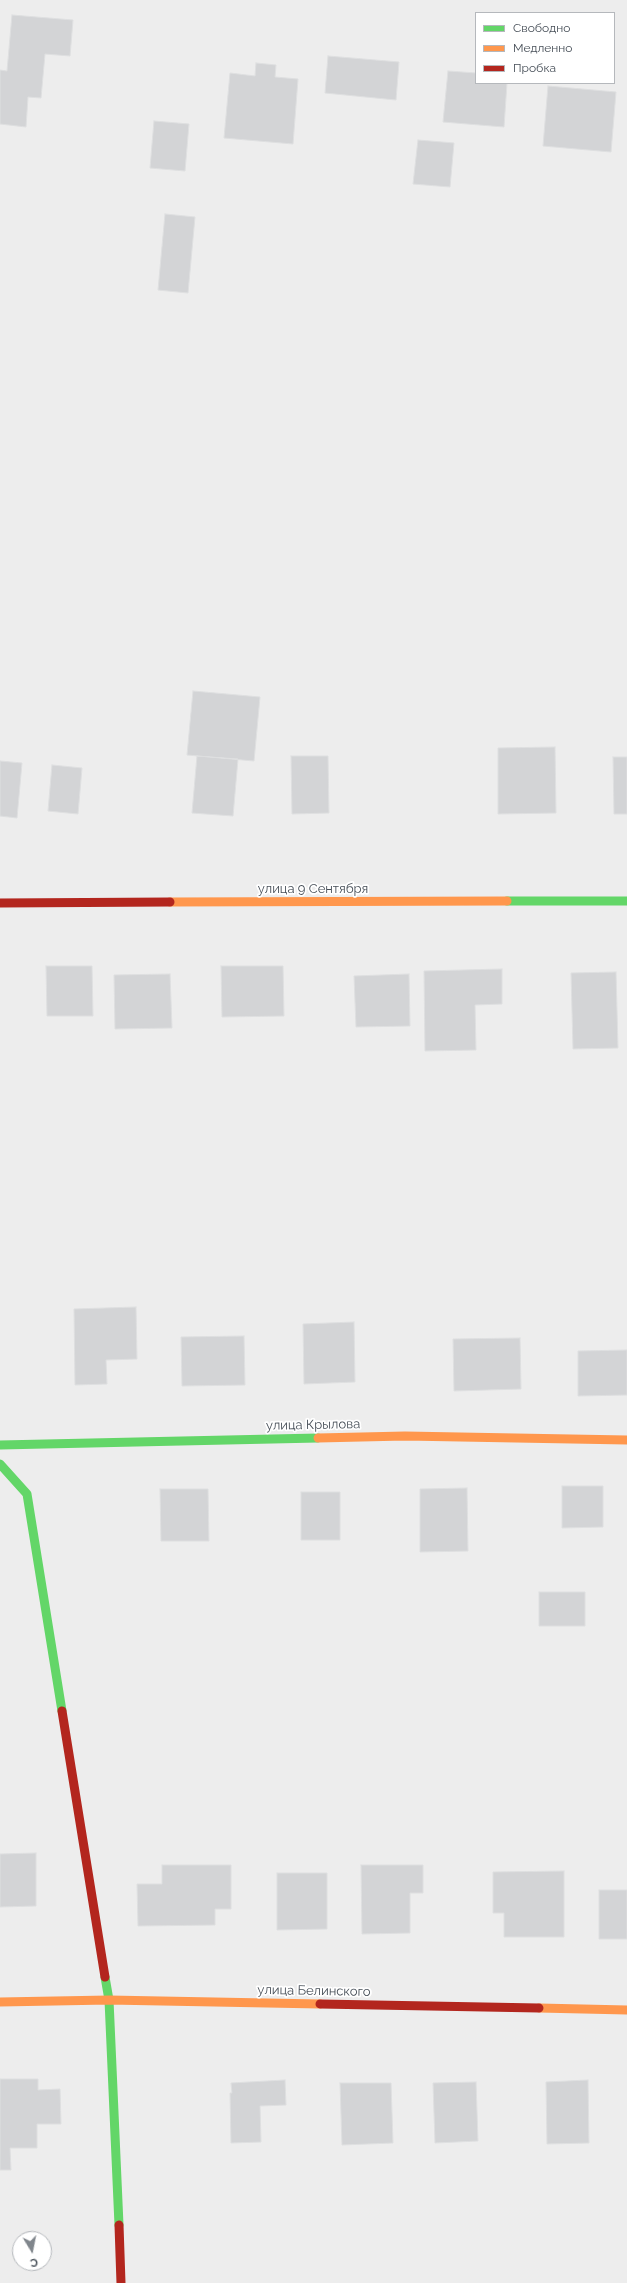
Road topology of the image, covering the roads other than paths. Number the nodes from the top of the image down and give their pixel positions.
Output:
1 (627, 901) edge
2 (0, 903) edge
3 (627, 1440) edge
4 (0, 1445) edge
5 (0, 1464) edge
6 (109, 2000) junction
7 (0, 2002) edge
8 (627, 2010) edge
9 (120, 2283) edge

1 - 2 street, улица 9 Сентября
3 - 4 street, улица Крылова
5 - 6 street
6 - 7 street, улица Белинского
6 - 8 street, улица Белинского
6 - 9 street

